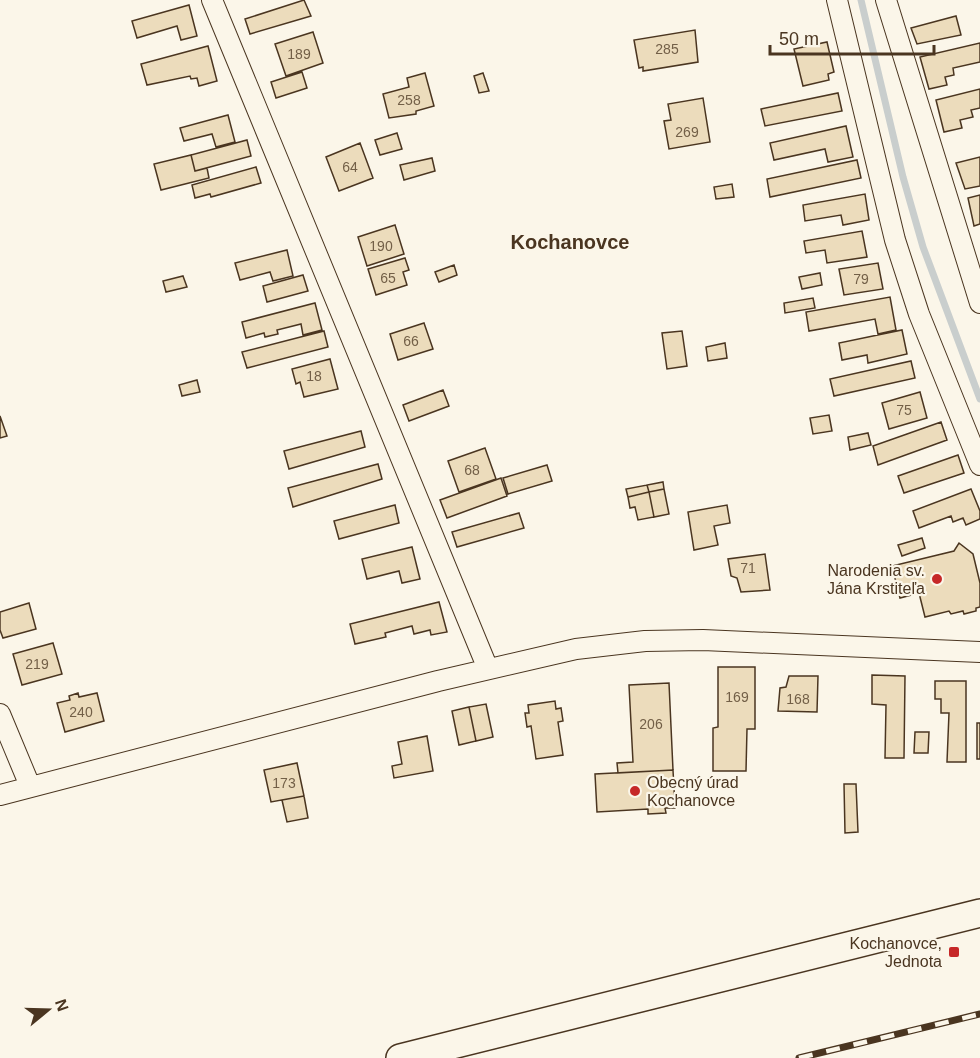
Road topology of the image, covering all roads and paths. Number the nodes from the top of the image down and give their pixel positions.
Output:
1 (212, 0) edge
2 (837, 0) edge
3 (886, 0) edge
4 (980, 303) edge
5 (980, 465) edge
6 (980, 652) edge
7 (488, 669) junction
8 (0, 714) edge
9 (30, 786) junction
10 (0, 795) edge
11 (980, 913) edge
12 (400, 1058) edge

1 - 7 street
2 - 5 street
3 - 4 street
6 - 7 street
7 - 9 street
8 - 9 street
9 - 10 street
11 - 12 main road

